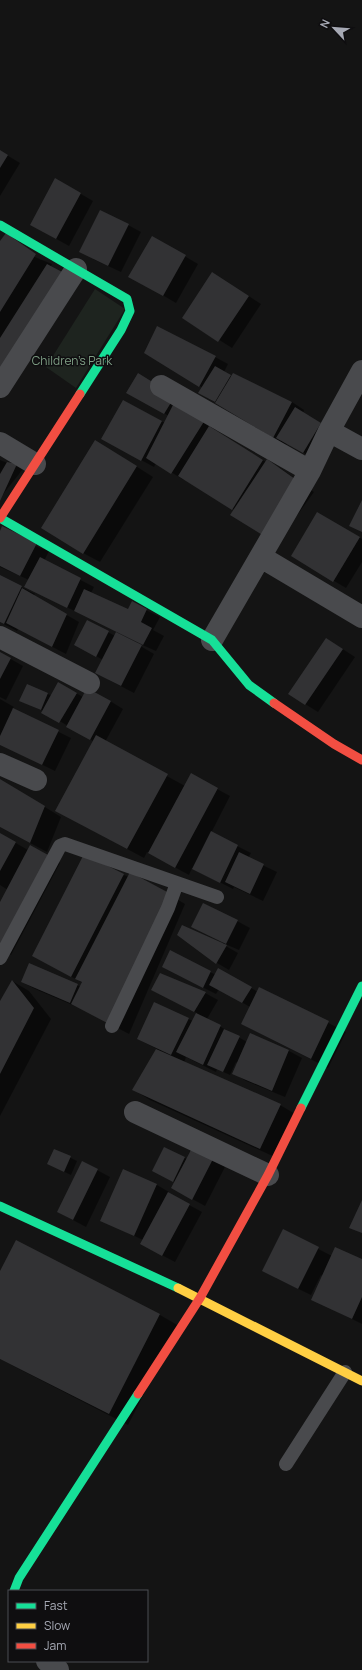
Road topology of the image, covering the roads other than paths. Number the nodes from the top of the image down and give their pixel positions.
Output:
1 (0, 225) edge
2 (76, 269) junction
3 (362, 371) edge
4 (161, 386) dead end
5 (0, 388) edge
6 (329, 431) junction
7 (0, 443) edge
8 (362, 449) edge
9 (34, 464) junction
10 (310, 471) junction
11 (0, 518) edge
12 (260, 557) junction
13 (362, 617) edge
14 (0, 637) edge
15 (212, 640) junction
16 (89, 683) dead end
17 (362, 760) edge
18 (0, 764) edge
19 (36, 780) dead end
20 (177, 883) junction
21 (217, 898) dead end
22 (0, 958) edge
23 (362, 986) edge
24 (112, 1026) dead end
25 (135, 1112) dead end
26 (268, 1175) junction
27 (0, 1206) edge
28 (200, 1298) junction
29 (345, 1372) junction
30 (362, 1380) edge
31 (286, 1464) dead end
32 (14, 1590) edge
33 (48, 1662) edge
34 (58, 1670) edge

1 - 2 street
2 - 5 street
2 - 9 street
3 - 6 street
4 - 10 street
6 - 8 street
6 - 10 street
7 - 9 street
9 - 11 street
10 - 12 street
11 - 15 street
12 - 13 street
12 - 15 street
14 - 16 street
15 - 17 street
18 - 19 street
20 - 21 lane
20 - 22 lane
20 - 24 lane
23 - 26 street
25 - 26 street
26 - 28 street
27 - 28 street
28 - 29 street
28 - 32 street
29 - 30 street
29 - 31 lane
33 - 34 street

